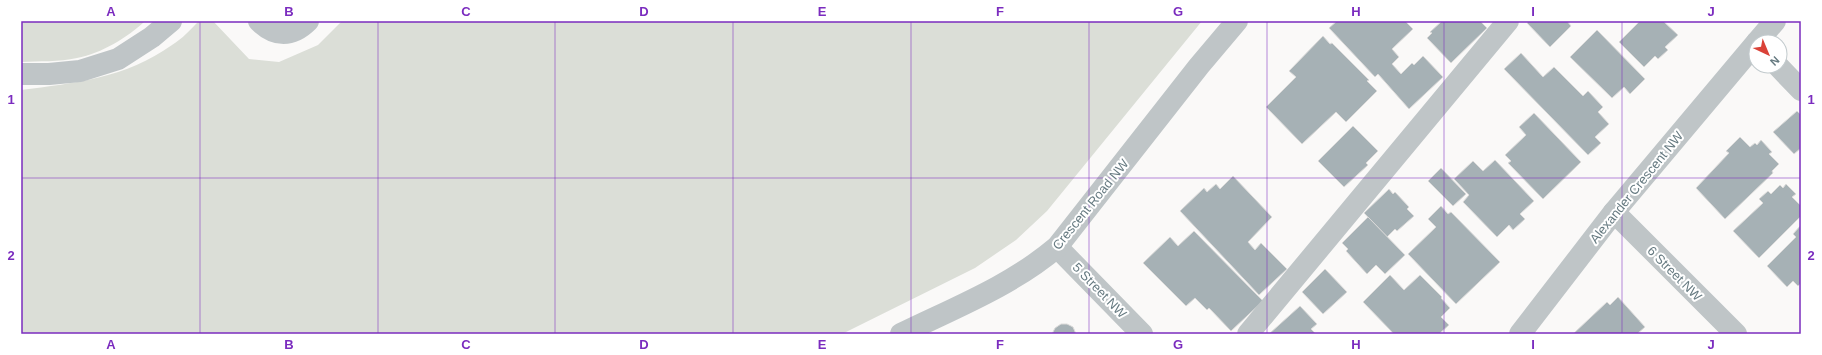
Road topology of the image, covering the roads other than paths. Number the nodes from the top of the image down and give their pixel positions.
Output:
1 (171, 21) edge
2 (259, 21) edge
3 (308, 21) edge
4 (1236, 21) edge
5 (1508, 21) edge
6 (1775, 21) edge
7 (1764, 34) edge
8 (1748, 53) edge
9 (21, 74) edge
10 (1786, 74) edge
11 (1801, 90) edge
12 (1614, 212) junction
13 (1057, 247) junction
14 (901, 334) edge
15 (1142, 334) edge
16 (1248, 334) edge
17 (1520, 334) edge
18 (1736, 334) edge

1 - 9 street
2 - 3 street
4 - 13 street, Crescent Road NW
5 - 16 street
6 - 7 street, Alexander Crescent NW
8 - 12 street, Alexander Crescent NW
10 - 11 street
12 - 17 street, Alexander Crescent NW
12 - 18 street, 6 Street NW
13 - 14 street, Crescent Road NW
13 - 15 street, 5 Street NW

